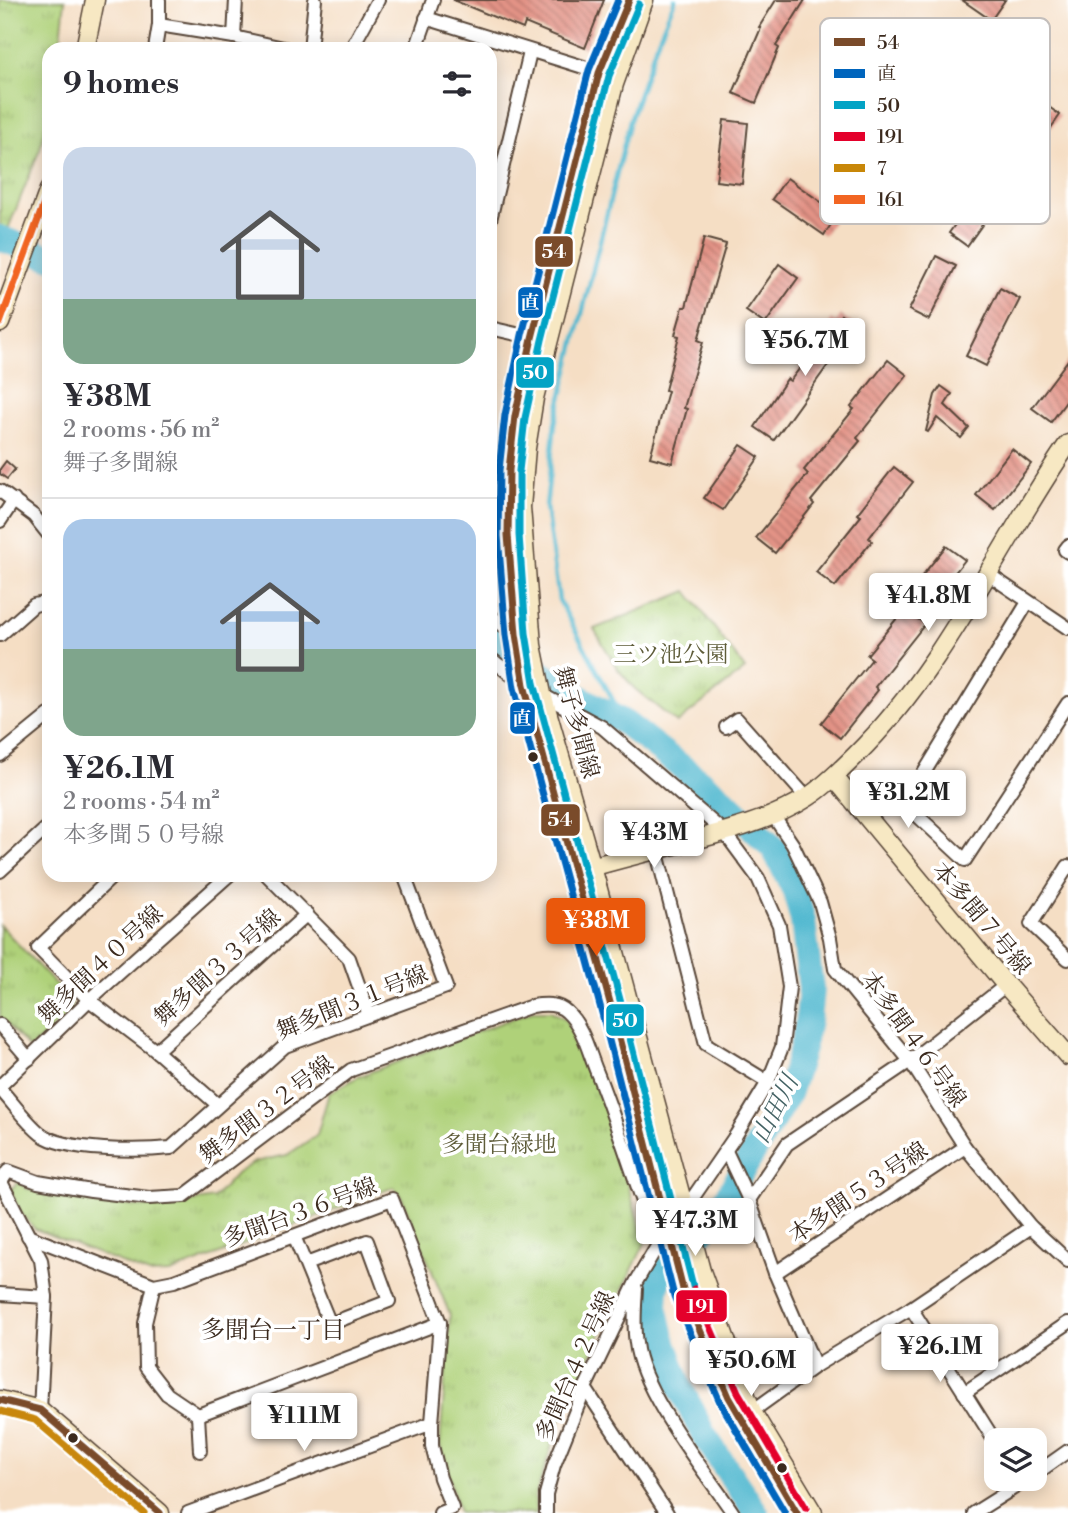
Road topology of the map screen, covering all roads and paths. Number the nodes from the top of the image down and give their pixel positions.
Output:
1 (94, 0) edge
2 (159, 0) edge
3 (236, 0) edge
4 (315, 0) edge
5 (378, 0) edge
6 (433, 0) edge
7 (629, 0) edge
8 (644, 0) edge
9 (426, 18) junction
10 (159, 25) junction
11 (234, 37) junction
12 (86, 42) edge
13 (156, 42) edge
14 (256, 42) edge
15 (311, 42) edge
16 (355, 42) edge
17 (418, 42) edge
18 (530, 52) junction
19 (608, 75) junction
20 (497, 191) edge
21 (42, 211) edge
22 (1, 322) edge
23 (497, 330) edge
24 (540, 339) junction
25 (1068, 444) edge
26 (0, 491) edge
27 (14, 500) junction
28 (0, 521) edge
29 (42, 526) edge
30 (1068, 546) edge
31 (1068, 552) edge
32 (988, 574) junction
33 (1028, 602) junction
34 (42, 603) edge
35 (497, 621) edge
36 (1068, 628) edge
37 (516, 634) junction
38 (0, 635) edge
39 (532, 645) junction
40 (497, 664) edge
41 (524, 685) junction
42 (542, 694) junction
43 (1068, 703) edge
44 (42, 721) edge
45 (726, 727) dead end
46 (0, 755) edge
47 (834, 776) junction
48 (807, 798) junction
49 (772, 814) junction
50 (42, 832) edge
51 (724, 832) junction
52 (656, 849) junction
53 (1068, 866) edge
54 (592, 867) junction
55 (0, 871) edge
56 (573, 872) junction
57 (107, 882) edge
58 (221, 882) edge
59 (274, 882) edge
60 (407, 882) edge
61 (307, 914) junction
62 (1068, 959) edge
63 (1006, 985) junction
64 (89, 1000) junction
65 (369, 1015) junction
66 (0, 1026) edge
67 (156, 1051) junction
68 (1068, 1056) edge
69 (29, 1059) junction
70 (910, 1061) junction
71 (768, 1082) junction
72 (0, 1088) edge
73 (218, 1105) junction
74 (965, 1147) junction
75 (726, 1151) junction
76 (749, 1200) junction
77 (683, 1212) junction
78 (1031, 1227) junction
79 (28, 1236) junction
80 (294, 1236) junction
81 (664, 1238) junction
82 (1068, 1262) edge
83 (306, 1264) junction
84 (775, 1273) junction
85 (636, 1282) junction
86 (155, 1285) junction
87 (0, 1294) edge
88 (46, 1297) junction
89 (911, 1308) junction
90 (440, 1322) junction
91 (1068, 1323) edge
92 (816, 1366) junction
93 (585, 1388) junction
94 (964, 1393) junction
95 (0, 1400) edge
96 (40, 1410) junction
97 (198, 1415) junction
98 (747, 1415) junction
99 (432, 1423) junction
100 (986, 1428) edge
101 (200, 1451) dead end
102 (1068, 1451) edge
103 (1047, 1466) edge
104 (1006, 1491) edge
105 (448, 1511) edge
106 (160, 1513) edge
107 (188, 1513) edge
108 (546, 1513) edge
109 (667, 1513) edge
110 (733, 1513) edge
111 (797, 1513) edge
112 (813, 1513) edge
113 (974, 1513) edge

1 - 12 street
2 - 10 street
3 - 11 street
4 - 15 street
5 - 16 street
6 - 9 street
7 - 19 street, 舞子多聞線
8 - 19 street, 舞子多聞線
9 - 17 street
9 - 18 street
10 - 11 street
10 - 13 street
11 - 14 street
18 - 19 street
18 - 20 street
19 - 24 street, 舞子多聞線
21 - 22 street
23 - 24 street
24 - 37 street, 舞子多聞線
24 - 39 street, 舞子多聞線
25 - 32 street
26 - 27 street
27 - 28 street
27 - 29 street
30 - 31 street
32 - 33 street
32 - 47 street
33 - 36 street
33 - 43 street
34 - 38 street
35 - 37 street
37 - 39 street
37 - 41 street, 舞子多聞線
39 - 42 street, 舞子多聞線
40 - 41 street, 多聞台４２号線
41 - 42 street, 多聞台４２号線
41 - 56 street, 舞子多聞線
42 - 51 street, 多聞台４２号線
42 - 54 street, 舞子多聞線
44 - 46 street
45 - 48 street
47 - 48 street
47 - 63 street, 本多聞７号線
48 - 49 street
49 - 51 street
49 - 70 street, 本多聞４６号線
50 - 55 street
51 - 52 street
51 - 71 street, 多聞台４２号線
52 - 54 street
52 - 71 street
53 - 62 street
54 - 56 street
54 - 77 street, 舞子多聞線
56 - 81 street, 舞子多聞線
57 - 64 street
58 - 64 street, 舞多聞４０号線
59 - 61 street
60 - 65 street, 舞多聞３１号線
61 - 65 street
61 - 67 street, 舞多聞３３号線
63 - 68 street, 本多聞７号線
63 - 70 street
64 - 67 street
64 - 69 street, 舞多聞４０号線
65 - 73 street, 舞多聞３１号線
66 - 69 street
67 - 73 street
69 - 72 street, 舞多聞４０号線
70 - 74 street, 本多聞４６号線
70 - 76 street
71 - 75 street, 多聞台４２号線
72 - 73 street, 舞多聞３１号線
74 - 78 street, 本多聞４６号線
74 - 84 street, 本多聞５３号線
75 - 76 street
75 - 77 street, 多聞台４２号線
76 - 84 street
77 - 81 street, 多聞台４２号線
77 - 98 street, 舞子多聞線
78 - 82 street, 本多聞４６号線
78 - 89 street
79 - 81 street, 舞多聞３２号線
79 - 86 street
79 - 88 street
80 - 83 street
80 - 86 street, 多聞台３６号線
80 - 90 street, 多聞台３６号線
81 - 85 street, 多聞台４２号線
81 - 98 street, 舞子多聞線
83 - 83 street
84 - 92 street
85 - 93 street, 多聞台４２号線
85 - 110 street
86 - 97 street
87 - 88 street
88 - 96 street
89 - 92 street
89 - 94 street
90 - 97 street
90 - 99 street, 多聞台３６号線
91 - 94 street
92 - 98 street
93 - 108 street, 多聞台４２号線
93 - 109 street
94 - 100 street
95 - 96 street
96 - 106 street
97 - 101 street
98 - 111 street, 舞子多聞線
98 - 112 street, 舞子多聞線
99 - 105 street, 多聞台３６号線
99 - 107 street
102 - 103 street
104 - 113 street

